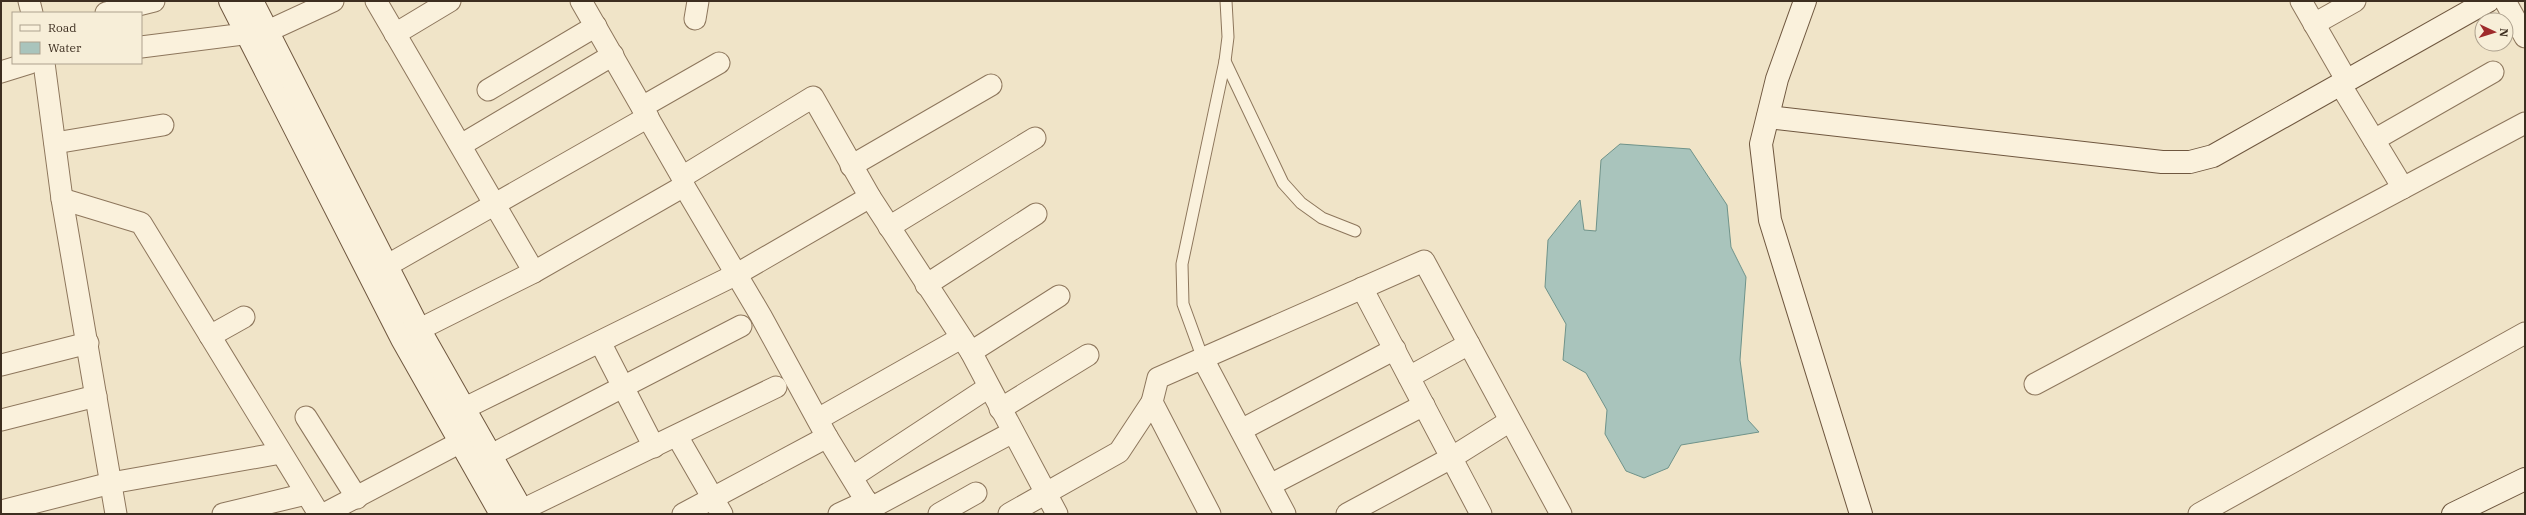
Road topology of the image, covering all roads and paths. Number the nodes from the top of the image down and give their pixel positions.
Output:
1 (28, 1) edge
2 (154, 1) edge
3 (230, 1) edge
4 (252, 1) edge
5 (333, 1) edge
6 (376, 1) edge
7 (450, 1) edge
8 (1226, 1) edge
9 (1805, 1) edge
10 (2301, 1) edge
11 (2354, 1) edge
12 (2488, 1) edge
13 (2505, 1) edge
14 (586, 3) edge
15 (32, 12) edge
16 (110, 12) edge
17 (2314, 24) junction
18 (596, 26) junction
19 (258, 33) junction
20 (396, 34) junction
21 (2525, 38) edge
22 (142, 47) edge
23 (612, 55) junction
24 (1225, 61) junction
25 (27, 64) edge
26 (44, 64) edge
27 (719, 64) dead end
28 (1, 72) edge
29 (2493, 72) dead end
30 (2343, 83) junction
31 (991, 85) dead end
32 (488, 90) dead end
33 (645, 112) junction
34 (1768, 117) junction
35 (2525, 124) edge
36 (163, 125) dead end
37 (1035, 138) dead end
38 (2374, 140) junction
39 (55, 143) junction
40 (461, 145) junction
41 (851, 166) junction
42 (683, 182) junction
43 (2403, 188) junction
44 (870, 197) junction
45 (62, 199) junction
46 (496, 205) junction
47 (1036, 214) dead end
48 (889, 228) junction
49 (1355, 231) dead end
50 (388, 265) junction
51 (534, 272) junction
52 (737, 274) junction
53 (926, 285) junction
54 (1362, 288) junction
55 (1059, 296) dead end
56 (244, 317) dead end
57 (741, 326) dead end
58 (2525, 333) edge
59 (410, 334) junction
60 (210, 336) junction
61 (600, 342) junction
62 (88, 343) junction
63 (1469, 344) junction
64 (966, 345) junction
65 (1395, 349) junction
66 (1088, 355) dead end
67 (1203, 359) junction
68 (1, 365) edge
69 (1409, 377) junction
70 (2035, 384) dead end
71 (623, 387) junction
72 (776, 387) dead end
73 (989, 387) junction
74 (96, 396) junction
75 (1152, 402) junction
76 (1424, 405) junction
77 (463, 409) junction
78 (1000, 409) junction
79 (306, 417) dead end
80 (1, 420) edge
81 (1510, 421) junction
82 (822, 428) junction
83 (1241, 430) junction
84 (1013, 432) junction
85 (677, 436) junction
86 (468, 439) junction
87 (654, 447) junction
88 (281, 453) junction
89 (489, 456) junction
90 (1451, 458) junction
91 (852, 477) junction
92 (2525, 479) edge
93 (111, 483) junction
94 (1270, 485) junction
95 (976, 493) dead end
96 (1046, 493) junction
97 (306, 494) junction
98 (357, 498) junction
99 (717, 506) edge
100 (870, 508) edge
101 (1, 510) edge
102 (523, 512) edge
103 (116, 514) edge
104 (224, 514) edge
105 (319, 514) edge
106 (324, 514) edge
107 (501, 514) edge
108 (683, 514) edge
109 (839, 514) edge
110 (939, 514) edge
111 (1009, 514) edge
112 (1057, 514) edge
113 (1210, 514) edge
114 (1285, 514) edge
115 (1348, 514) edge
116 (1481, 514) edge
117 (1561, 514) edge
118 (1861, 514) edge
119 (2199, 514) edge
120 (2453, 514) edge

1 - 15 street
2 - 16 street
3 - 19 street
4 - 19 street
5 - 19 street
6 - 20 street
7 - 20 street
8 - 24 lane
9 - 34 street
10 - 17 street
11 - 17 street
12 - 30 street
13 - 21 street
14 - 18 street
17 - 30 street
18 - 23 street
18 - 32 street
19 - 22 street
19 - 50 street
19 - 59 street
20 - 40 street
23 - 33 street
23 - 40 street
24 - 49 lane
24 - 67 lane
25 - 28 street
26 - 39 street
27 - 33 street
29 - 38 street
30 - 34 street
30 - 38 street
31 - 41 street
33 - 42 street
33 - 46 street
34 - 118 street
35 - 43 street
36 - 39 street
37 - 48 street
38 - 43 street
39 - 45 street
40 - 46 street
41 - 42 street
41 - 44 street
42 - 51 street
42 - 52 street
43 - 70 street
44 - 48 street
44 - 52 street
45 - 60 street
45 - 62 street
46 - 50 street
46 - 51 street
47 - 53 street
48 - 53 street
50 - 59 street
51 - 59 street
52 - 61 street
52 - 82 street
53 - 64 street
54 - 63 street
54 - 65 street
54 - 67 street
55 - 64 street
56 - 60 street
57 - 71 street
58 - 119 street
59 - 77 street
59 - 86 street
60 - 88 street
61 - 71 street
61 - 77 street
62 - 68 street
62 - 74 street
63 - 69 street
63 - 81 street
64 - 73 street
64 - 82 street
65 - 69 street
65 - 83 street
66 - 78 street
67 - 75 street
67 - 83 street
69 - 76 street
71 - 87 street
71 - 89 street
72 - 85 street
73 - 78 street
73 - 91 street
74 - 80 street
74 - 93 street
75 - 96 street
75 - 113 street
76 - 90 street
76 - 94 street
77 - 86 street
78 - 84 street
79 - 98 street
81 - 90 street
81 - 117 street
82 - 91 street
82 - 99 street
83 - 94 street
84 - 96 street
84 - 100 street
85 - 87 street
85 - 99 street
86 - 89 street
86 - 98 street
86 - 107 street
87 - 102 street
88 - 93 street
88 - 97 street
89 - 102 street
90 - 115 street
90 - 116 street
91 - 100 street
92 - 120 street
93 - 101 street
93 - 103 street
94 - 114 street
95 - 110 street
96 - 111 street
96 - 112 street
97 - 104 street
97 - 105 street
98 - 106 street
99 - 108 street
100 - 109 street

